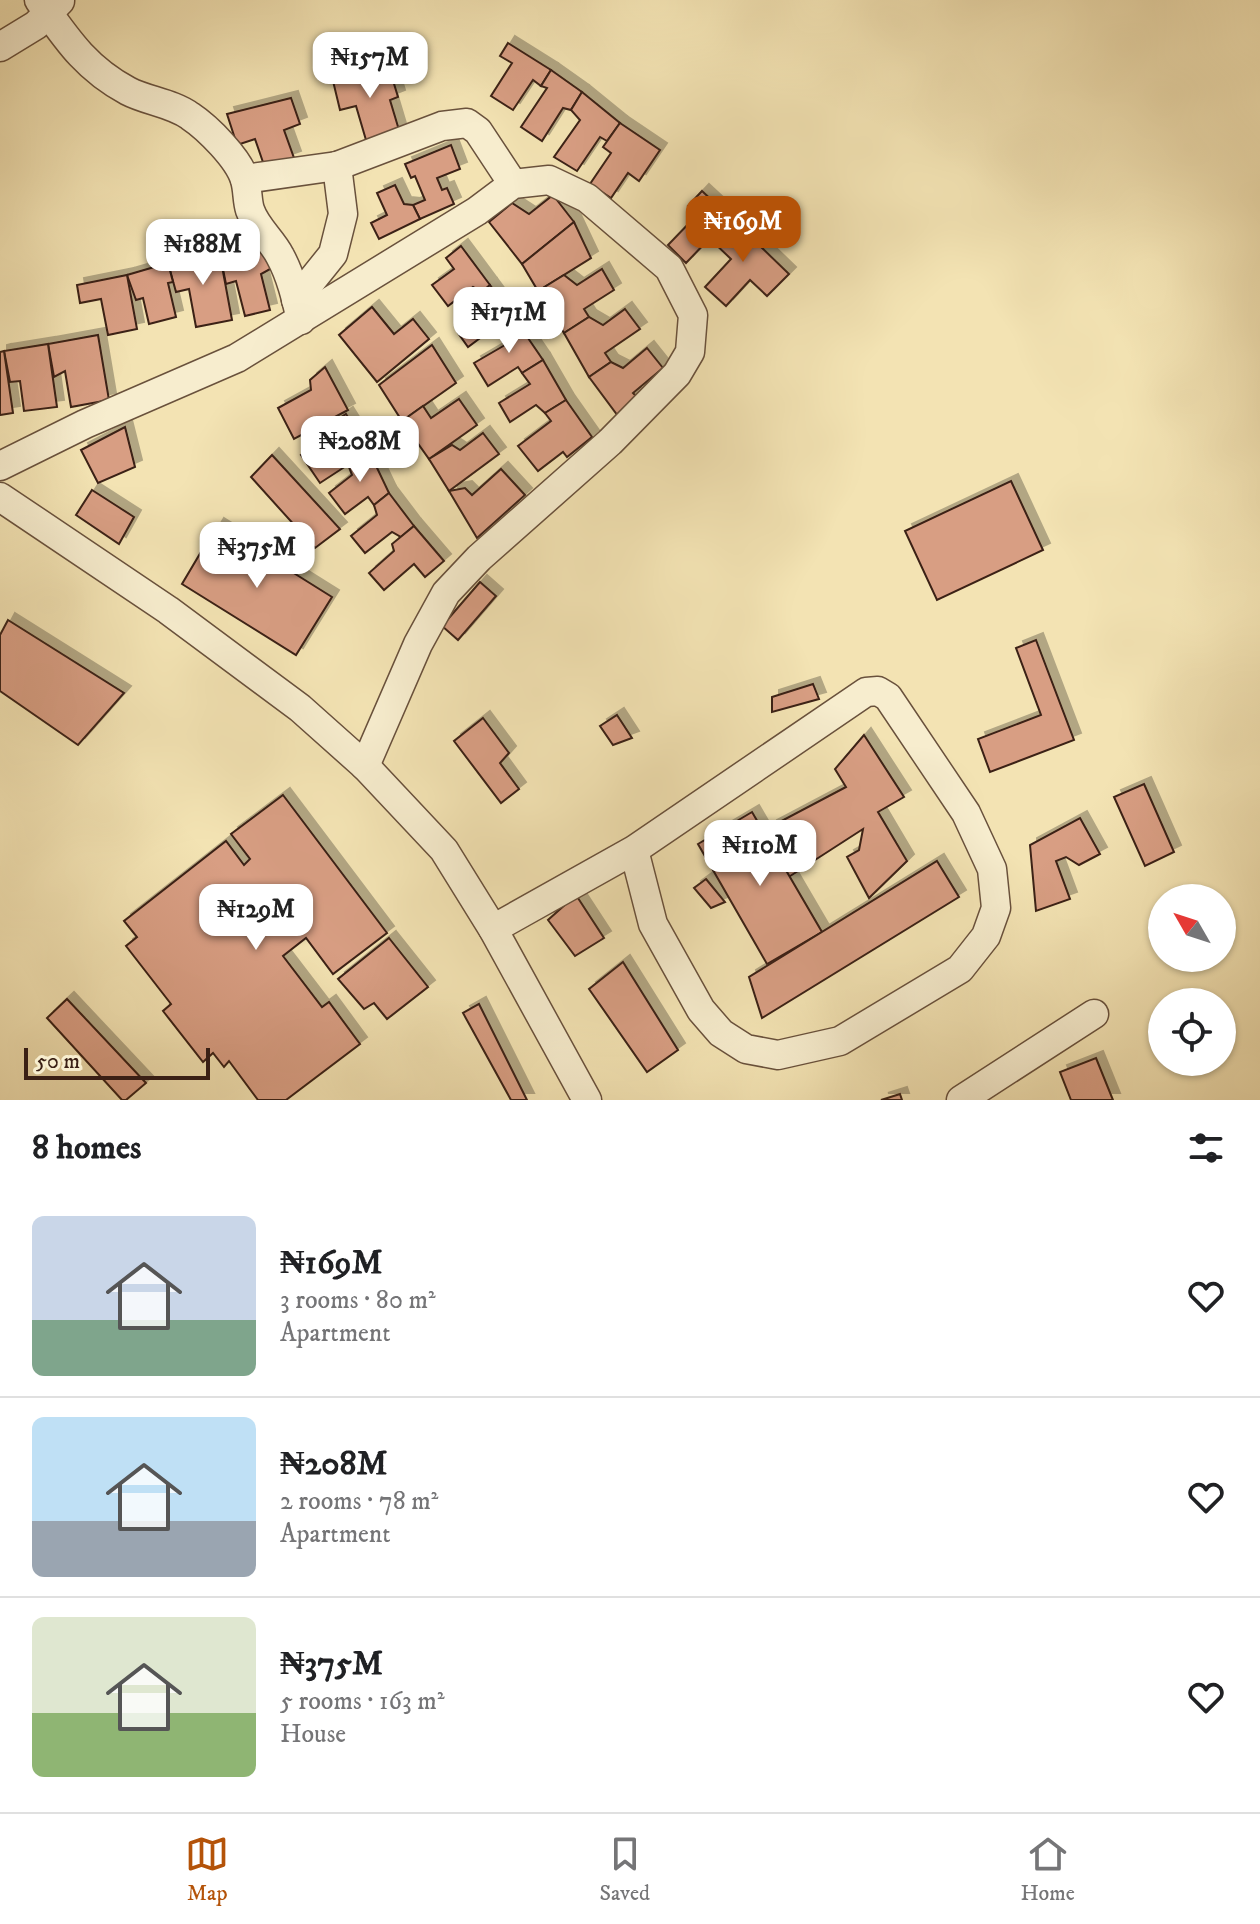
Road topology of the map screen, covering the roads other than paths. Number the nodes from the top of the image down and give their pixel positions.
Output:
1 (50, 4) edge
2 (0, 47) edge
3 (337, 166) junction
4 (245, 179) junction
5 (513, 184) junction
6 (298, 310) junction
7 (0, 466) edge
8 (0, 497) edge
9 (365, 766) junction
10 (634, 850) junction
11 (493, 929) junction
12 (1094, 1014) dead end
13 (587, 1100) edge
14 (961, 1100) edge

1 - 2 street
1 - 4 street
3 - 4 street
3 - 5 street
3 - 6 street
4 - 6 street
5 - 6 street
5 - 9 street
6 - 7 street
8 - 9 street
9 - 11 street
10 - 10 street
10 - 11 street
11 - 13 street
12 - 14 street

